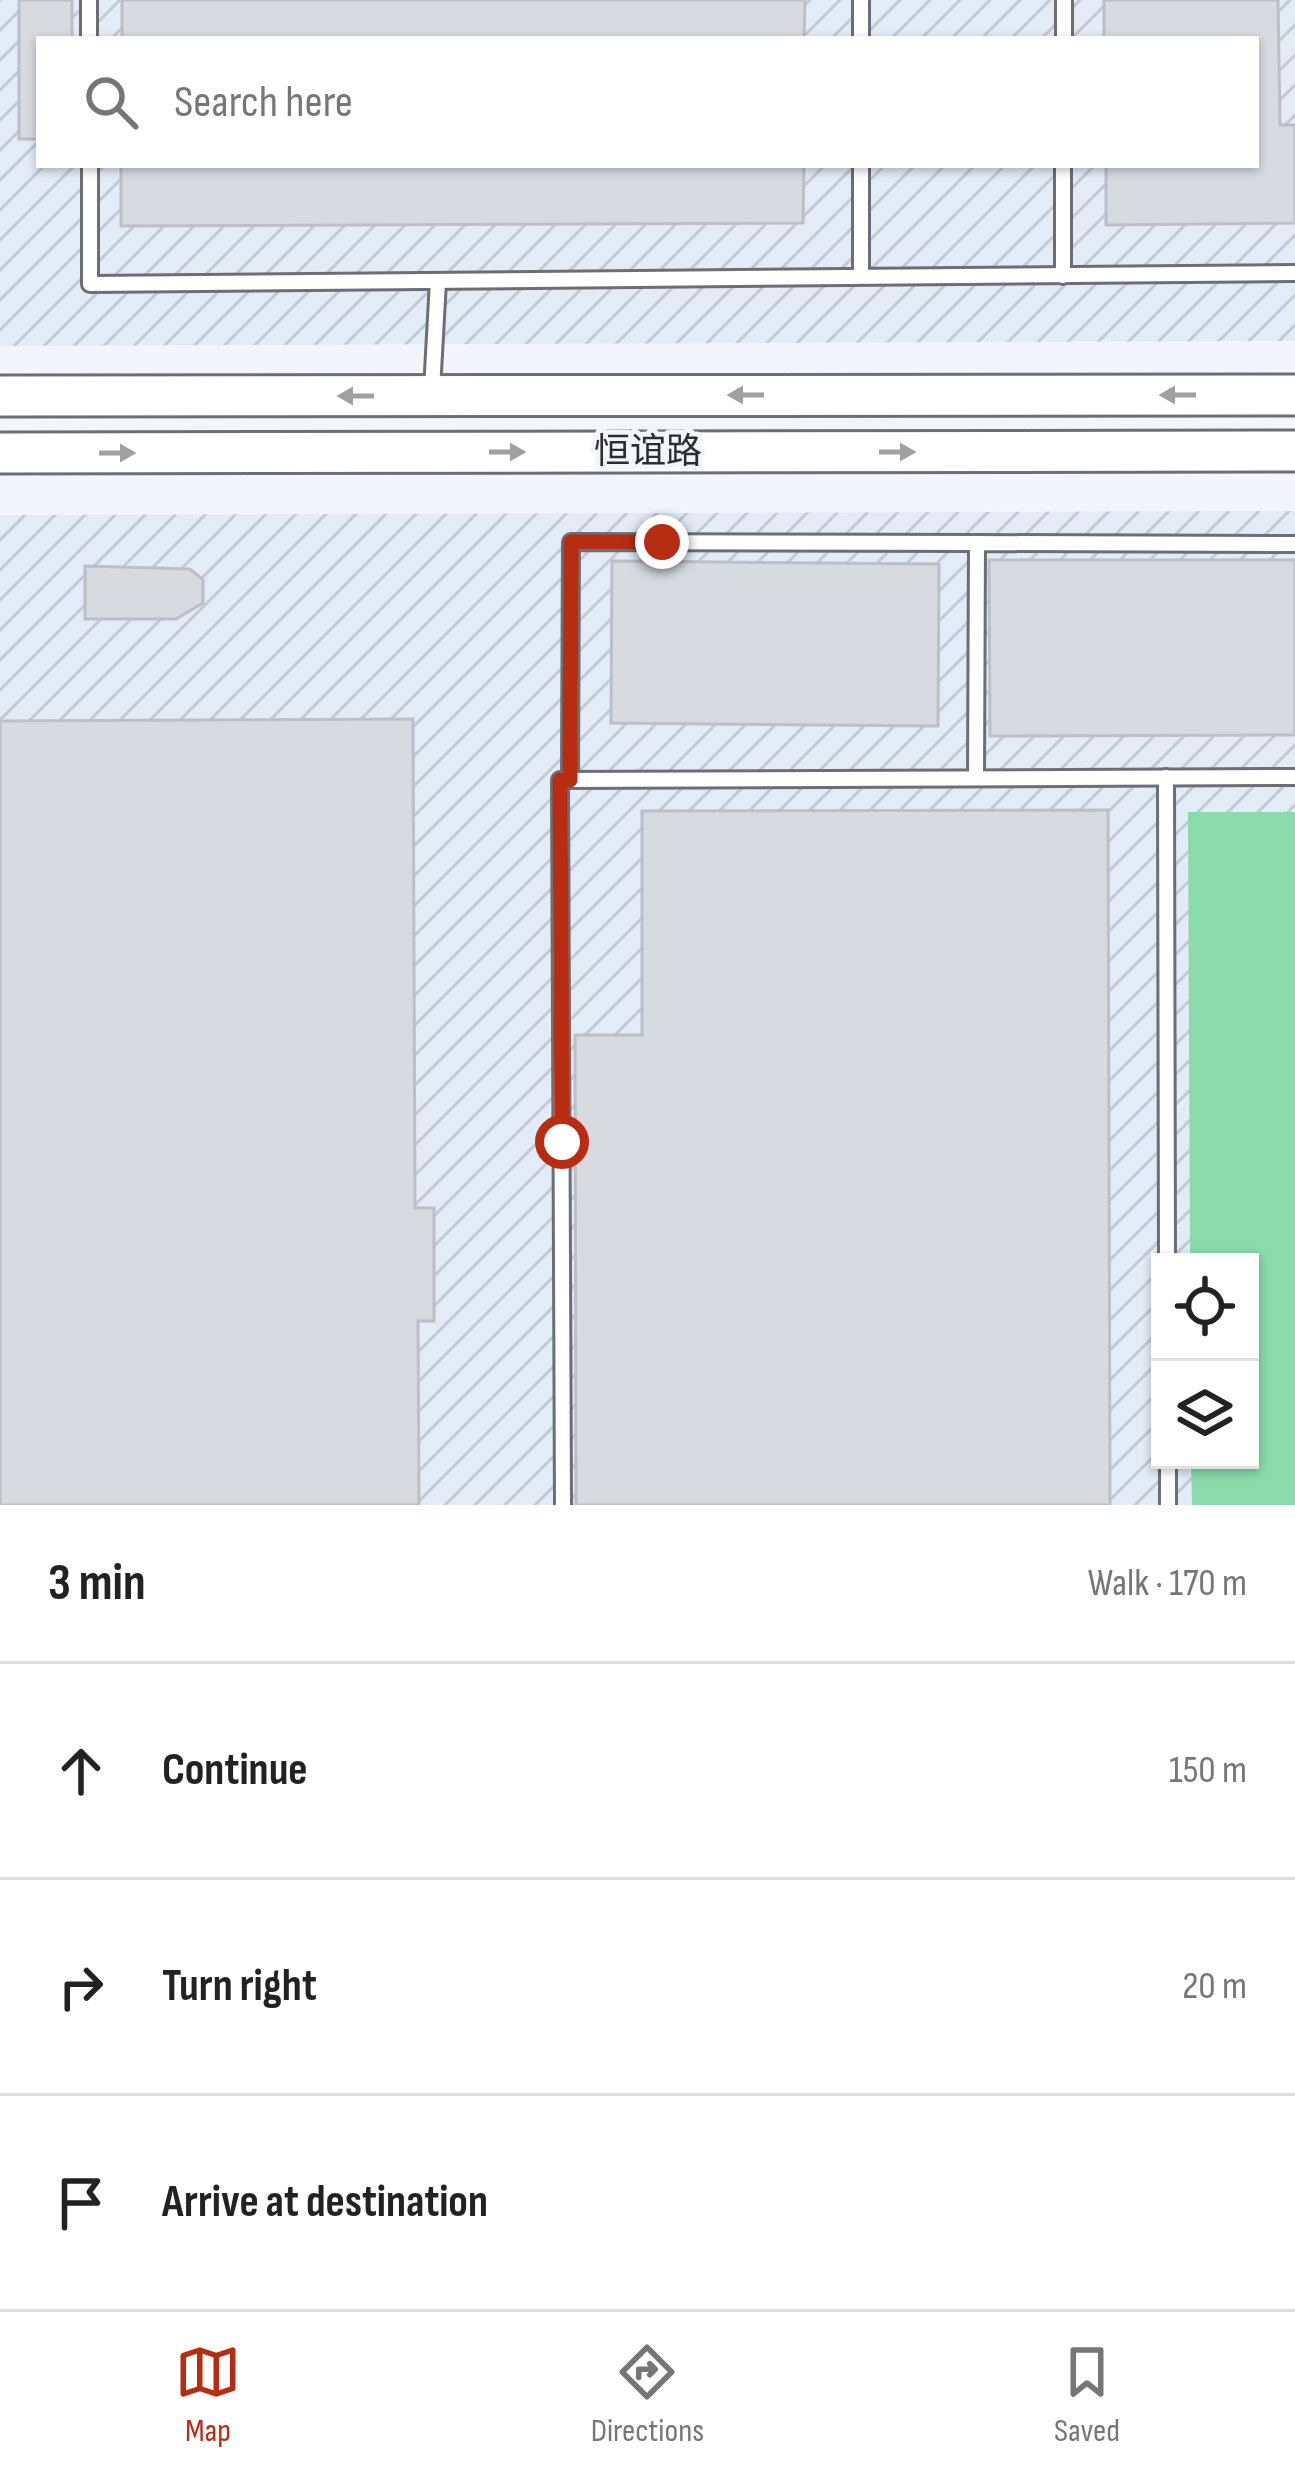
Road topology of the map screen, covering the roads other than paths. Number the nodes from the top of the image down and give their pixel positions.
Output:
1 (89, 0) edge
2 (861, 0) edge
3 (1064, 0) edge
4 (89, 36) edge
5 (861, 36) edge
6 (1064, 36) edge
7 (90, 168) edge
8 (861, 168) edge
9 (1064, 168) edge
10 (1295, 272) edge
11 (861, 274) junction
12 (1063, 276) junction
13 (438, 281) junction
14 (432, 395) junction
15 (1295, 395) edge
16 (0, 396) edge
17 (1295, 451) edge
18 (0, 453) edge
19 (977, 543) junction
20 (1295, 544) edge
21 (1166, 777) junction
22 (1295, 777) edge
23 (976, 778) junction
24 (570, 780) junction
25 (1167, 1253) edge
26 (1168, 1469) edge
27 (563, 1505) edge
28 (1168, 1505) edge

1 - 4 lane
2 - 5 lane
3 - 6 lane
7 - 13 lane
8 - 11 lane
9 - 12 lane
10 - 12 lane
11 - 12 lane
11 - 13 lane
13 - 14 lane
15 -> 14 main road, 恒谊路
14 -> 16 main road, 恒谊路
18 -> 17 main road, 恒谊路
19 - 20 lane
19 - 23 lane
19 - 24 lane
21 - 22 lane
21 - 23 lane
21 - 25 lane
23 - 24 lane
24 - 27 lane
26 - 28 lane

